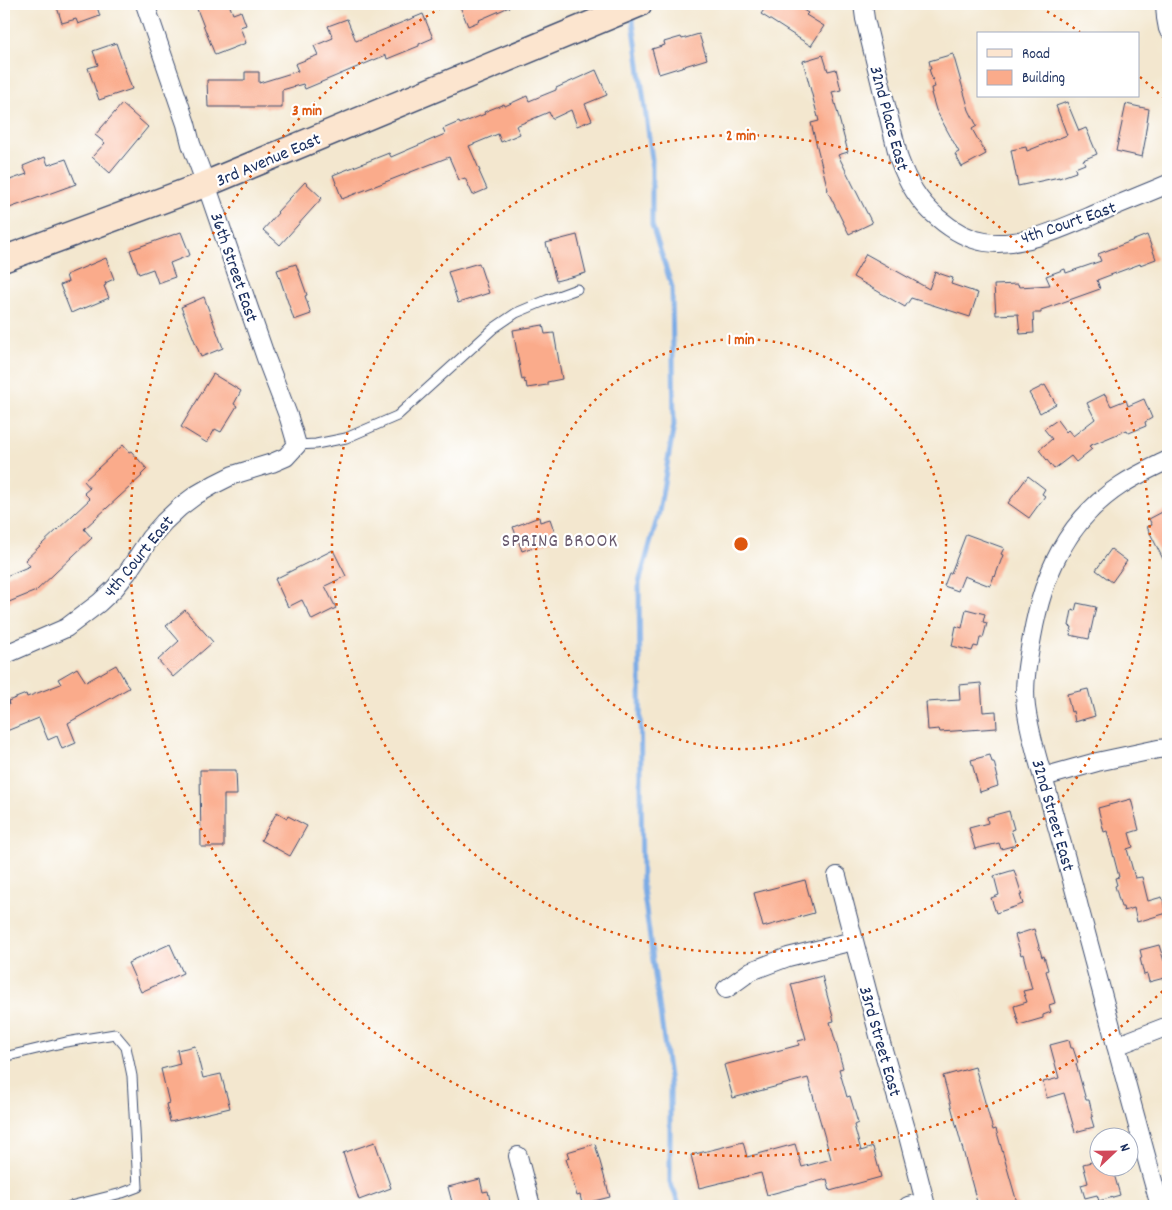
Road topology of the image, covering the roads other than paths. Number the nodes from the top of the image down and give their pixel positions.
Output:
1 (145, 4) edge
2 (639, 4) edge
3 (863, 4) edge
4 (1165, 4) edge
5 (1168, 29) edge
6 (206, 184) junction
7 (1168, 184) edge
8 (966, 237) joint
9 (4, 259) edge
10 (576, 289) dead end
11 (297, 444) junction
12 (1163, 463) edge
13 (4, 655) edge
14 (1168, 748) edge
15 (1043, 777) junction
16 (837, 876) dead end
17 (853, 941) junction
18 (726, 989) dead end
19 (1168, 1026) edge
20 (1116, 1046) junction
21 (4, 1057) edge
22 (518, 1156) dead end
23 (919, 1205) edge
24 (70, 1206) edge
25 (531, 1206) edge
26 (1160, 1206) edge

1 - 6 street, 36th Street East
2 - 6 street, 3rd Avenue East
3 - 8 street, 32nd Place East
4 - 5 street
6 - 9 street, 3rd Avenue East
6 - 11 street, 36th Street East
7 - 8 street, 4th Court East
10 - 11 lane
11 - 13 street, 4th Court East
12 - 15 street, 32nd Street East
14 - 15 street
15 - 20 street, 32nd Street East
16 - 17 street, 33rd Street East
17 - 18 street
17 - 23 street, 33rd Street East
19 - 20 street
20 - 26 street, 32nd Street East
21 - 24 lane
22 - 25 street

